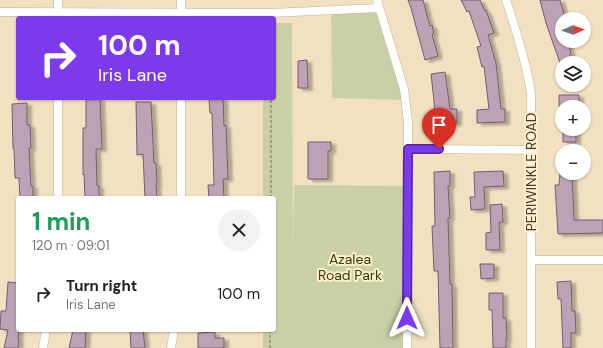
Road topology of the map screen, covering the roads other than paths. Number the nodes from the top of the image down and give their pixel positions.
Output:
1 (58, 0) edge
2 (181, 0) edge
3 (506, 0) edge
4 (378, 4) edge
5 (0, 12) edge
6 (58, 15) edge
7 (181, 15) edge
8 (58, 100) edge
9 (181, 100) edge
10 (408, 149) junction
11 (532, 150) junction
12 (58, 196) edge
13 (181, 196) edge
14 (532, 260) junction
15 (603, 260) edge
16 (46, 332) edge
17 (174, 332) edge
18 (43, 348) edge
19 (171, 348) edge
20 (407, 348) edge
21 (531, 348) edge

1 - 6 street
2 - 7 street
3 - 11 street, PERIWINKLE ROAD
4 - 7 street
4 - 10 street
5 - 6 street
6 - 7 street
8 - 12 street
9 - 13 street
10 - 11 street
10 - 20 street
11 - 14 street, PERIWINKLE ROAD
14 - 15 street
14 - 21 street, PERIWINKLE ROAD
16 - 18 street
17 - 19 street

